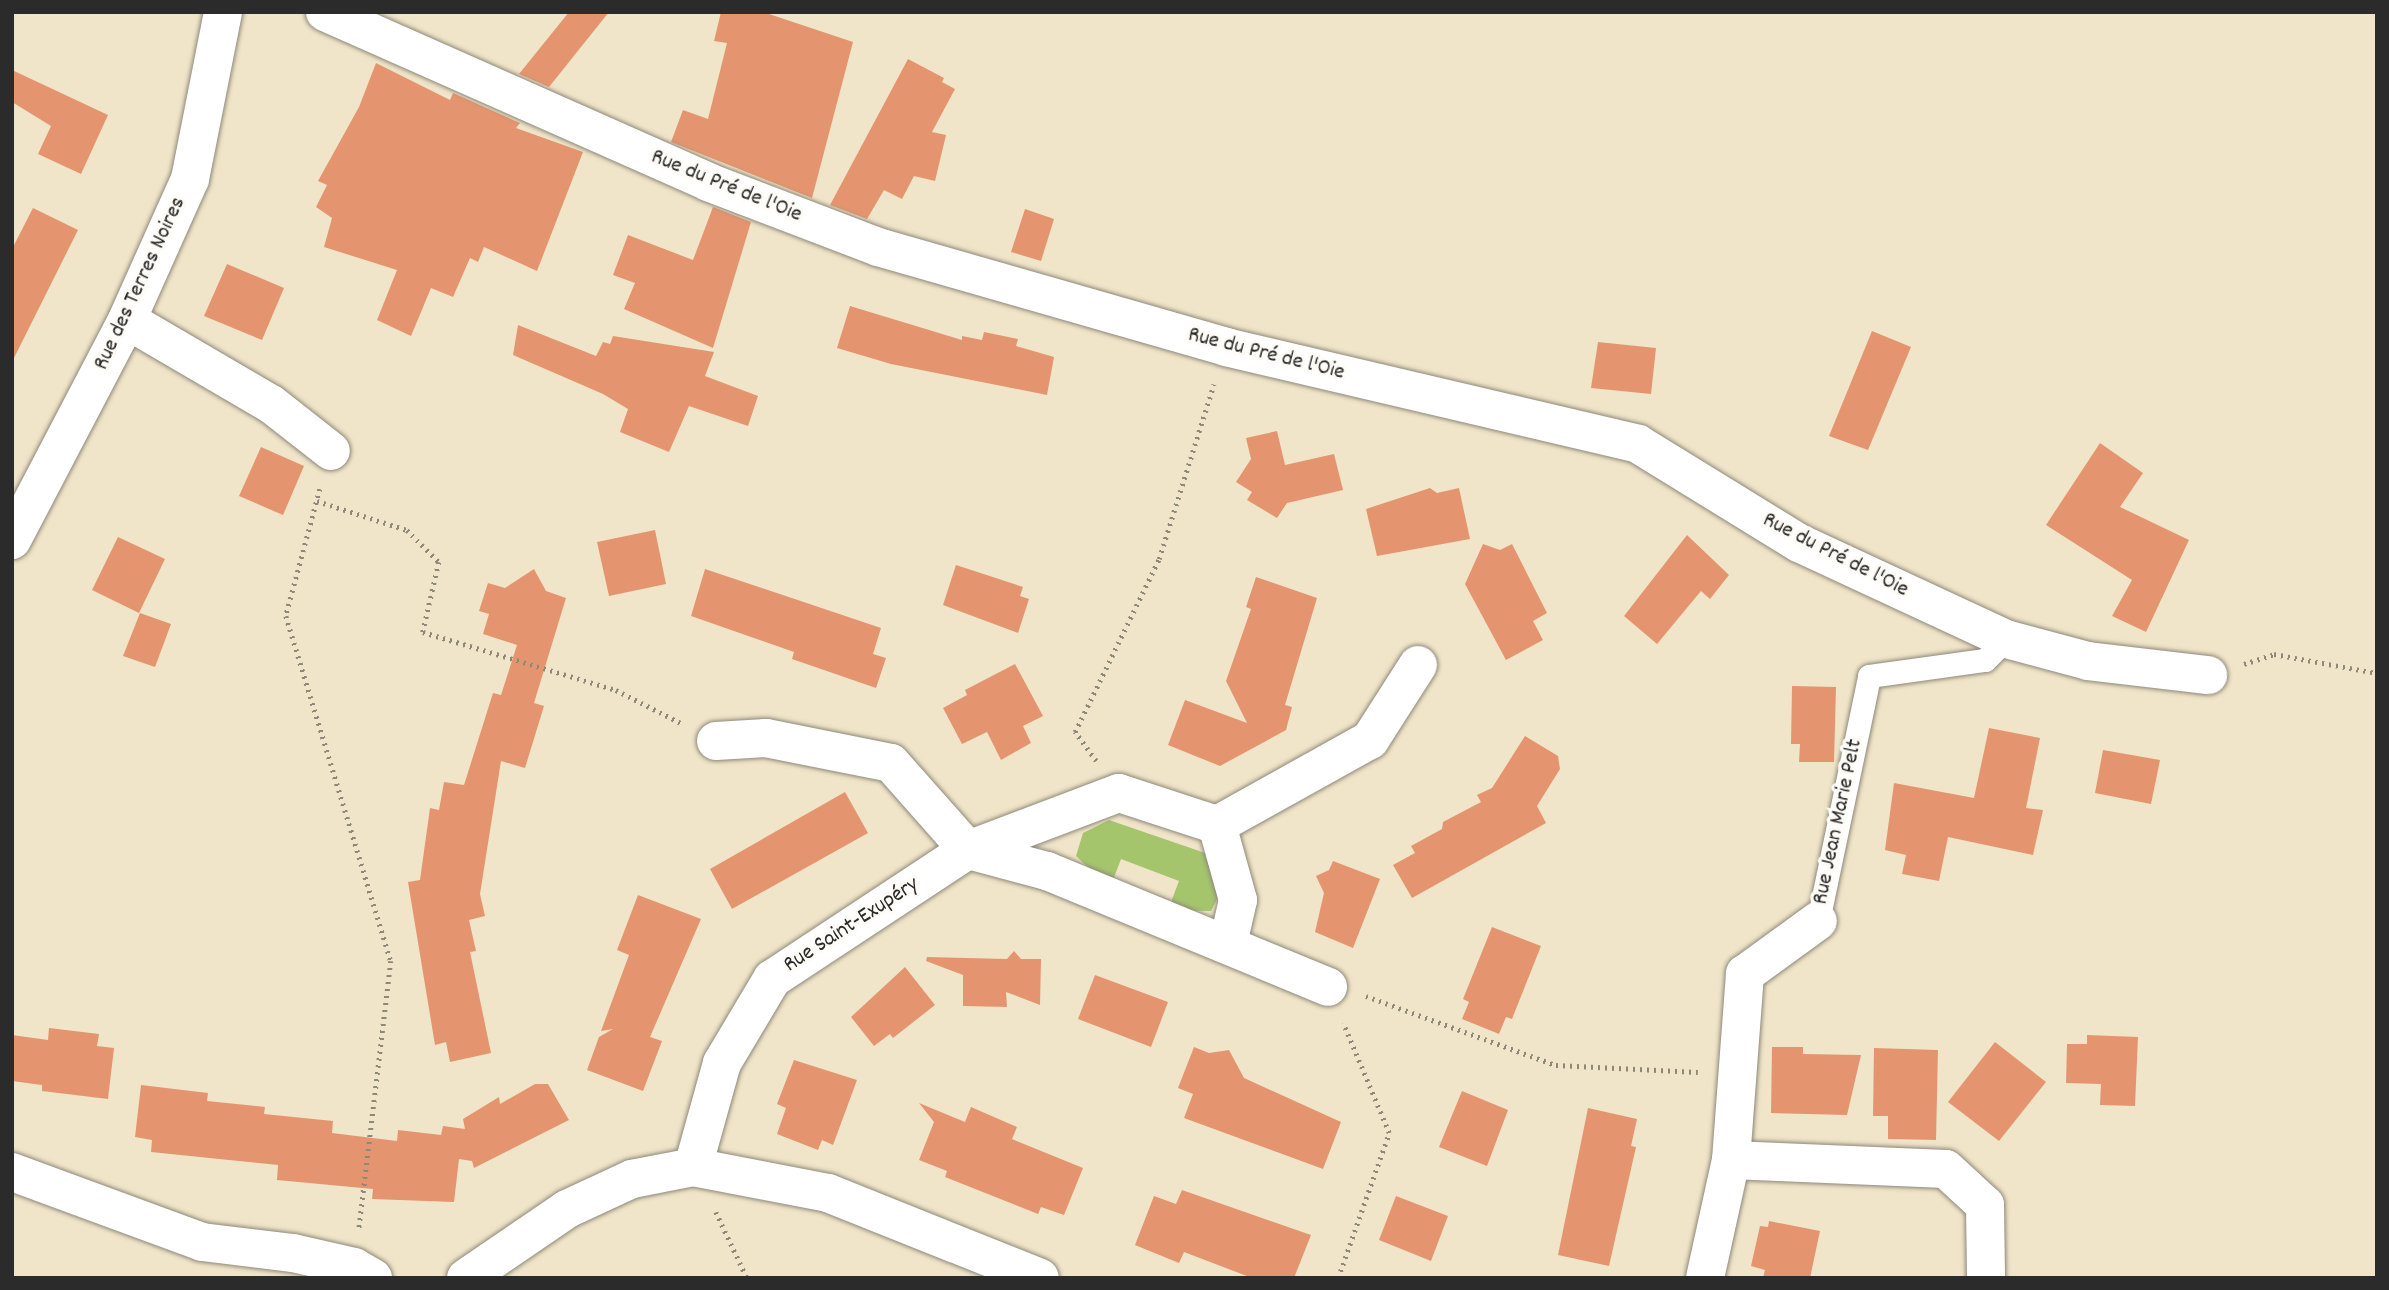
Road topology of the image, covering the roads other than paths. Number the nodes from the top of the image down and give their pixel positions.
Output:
1 (223, 12) edge
2 (324, 12) edge
3 (127, 320) junction
4 (331, 451) road end
5 (12, 540) edge
6 (2006, 639) junction
7 (1419, 664) dead end
8 (2207, 675) road end
9 (716, 741) road end
10 (1217, 825) junction
11 (968, 850) junction
12 (1818, 921) joint
13 (1228, 944) junction
14 (1328, 987) road end
15 (1731, 1160) junction
16 (694, 1167) junction
17 (12, 1172) edge
18 (364, 1272) edge
19 (466, 1278) edge
20 (1040, 1278) edge
21 (1705, 1278) edge
22 (1986, 1278) edge

1 - 3 street, Rue des Terres Noires
2 - 6 street, Rue du Pré de l'Oie
3 - 4 street
3 - 5 street, Rue des Terres Noires
6 - 8 street, Rue du Pré de l'Oie
6 - 12 lane, Rue Jean Marie Pelt
7 - 10 street
9 - 11 street
10 - 11 street, Rue Saint-Exupéry
10 - 13 street
11 - 13 street
11 - 16 street, Rue Saint-Exupéry
12 - 15 street, Rue Jean Marie Pelt
13 - 14 street
15 - 21 street, Rue Jean Marie Pelt
15 - 22 street
16 - 19 street
16 - 20 street
17 - 18 street

